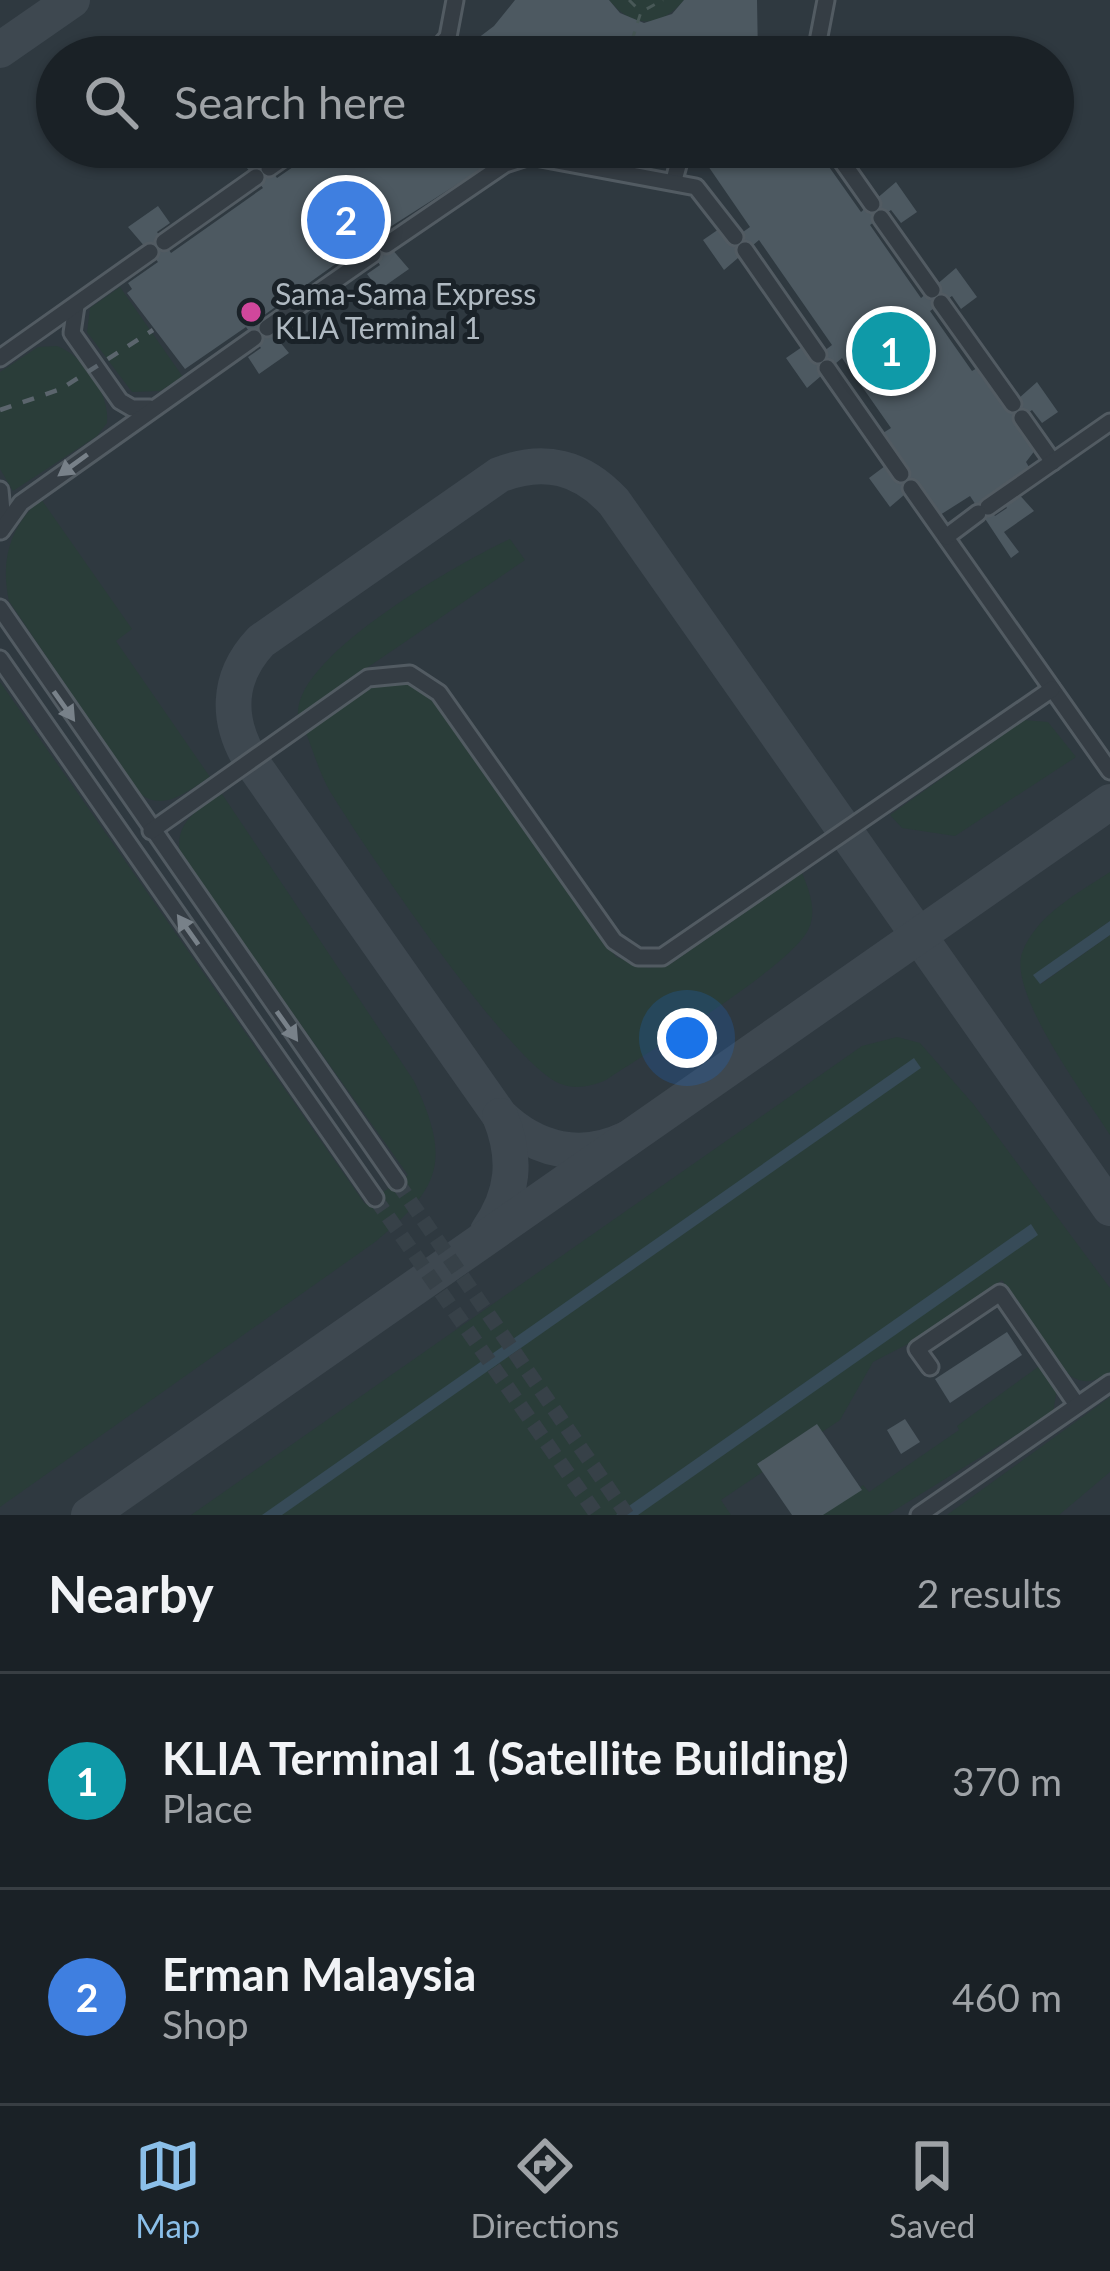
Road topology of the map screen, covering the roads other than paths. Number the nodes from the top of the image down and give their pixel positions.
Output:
1 (455, 0) edge
2 (826, 0) edge
3 (448, 36) edge
4 (819, 36) edge
5 (268, 168) edge
6 (502, 168) edge
7 (588, 168) edge
8 (677, 168) edge
9 (846, 168) edge
10 (674, 180) junction
11 (77, 304) junction
12 (0, 358) edge
13 (153, 407) junction
14 (1110, 422) edge
15 (1053, 462) junction
16 (0, 490) edge
17 (1, 533) edge
18 (946, 537) junction
19 (0, 608) edge
20 (0, 659) edge
21 (1052, 688) junction
22 (1110, 772) edge
23 (151, 831) junction
24 (397, 1182) tunnel mouth
25 (375, 1198) tunnel mouth
26 (930, 1367) dead end
27 (1110, 1382) edge
28 (1077, 1405) junction
29 (920, 1515) edge

1 - 3 street
2 - 4 street
5 - 11 street
6 - 13 street
7 - 10 street
8 - 10 street
9 - 15 street
10 - 18 street
11 - 12 street
11 - 13 street
13 -> 17 street
14 - 15 street
15 - 18 street
16 - 17 street
18 - 21 street
19 -> 23 street
25 -> 20 street
21 - 22 street
21 - 23 street
23 -> 24 street
26 - 28 street
27 - 28 street
28 - 29 street

